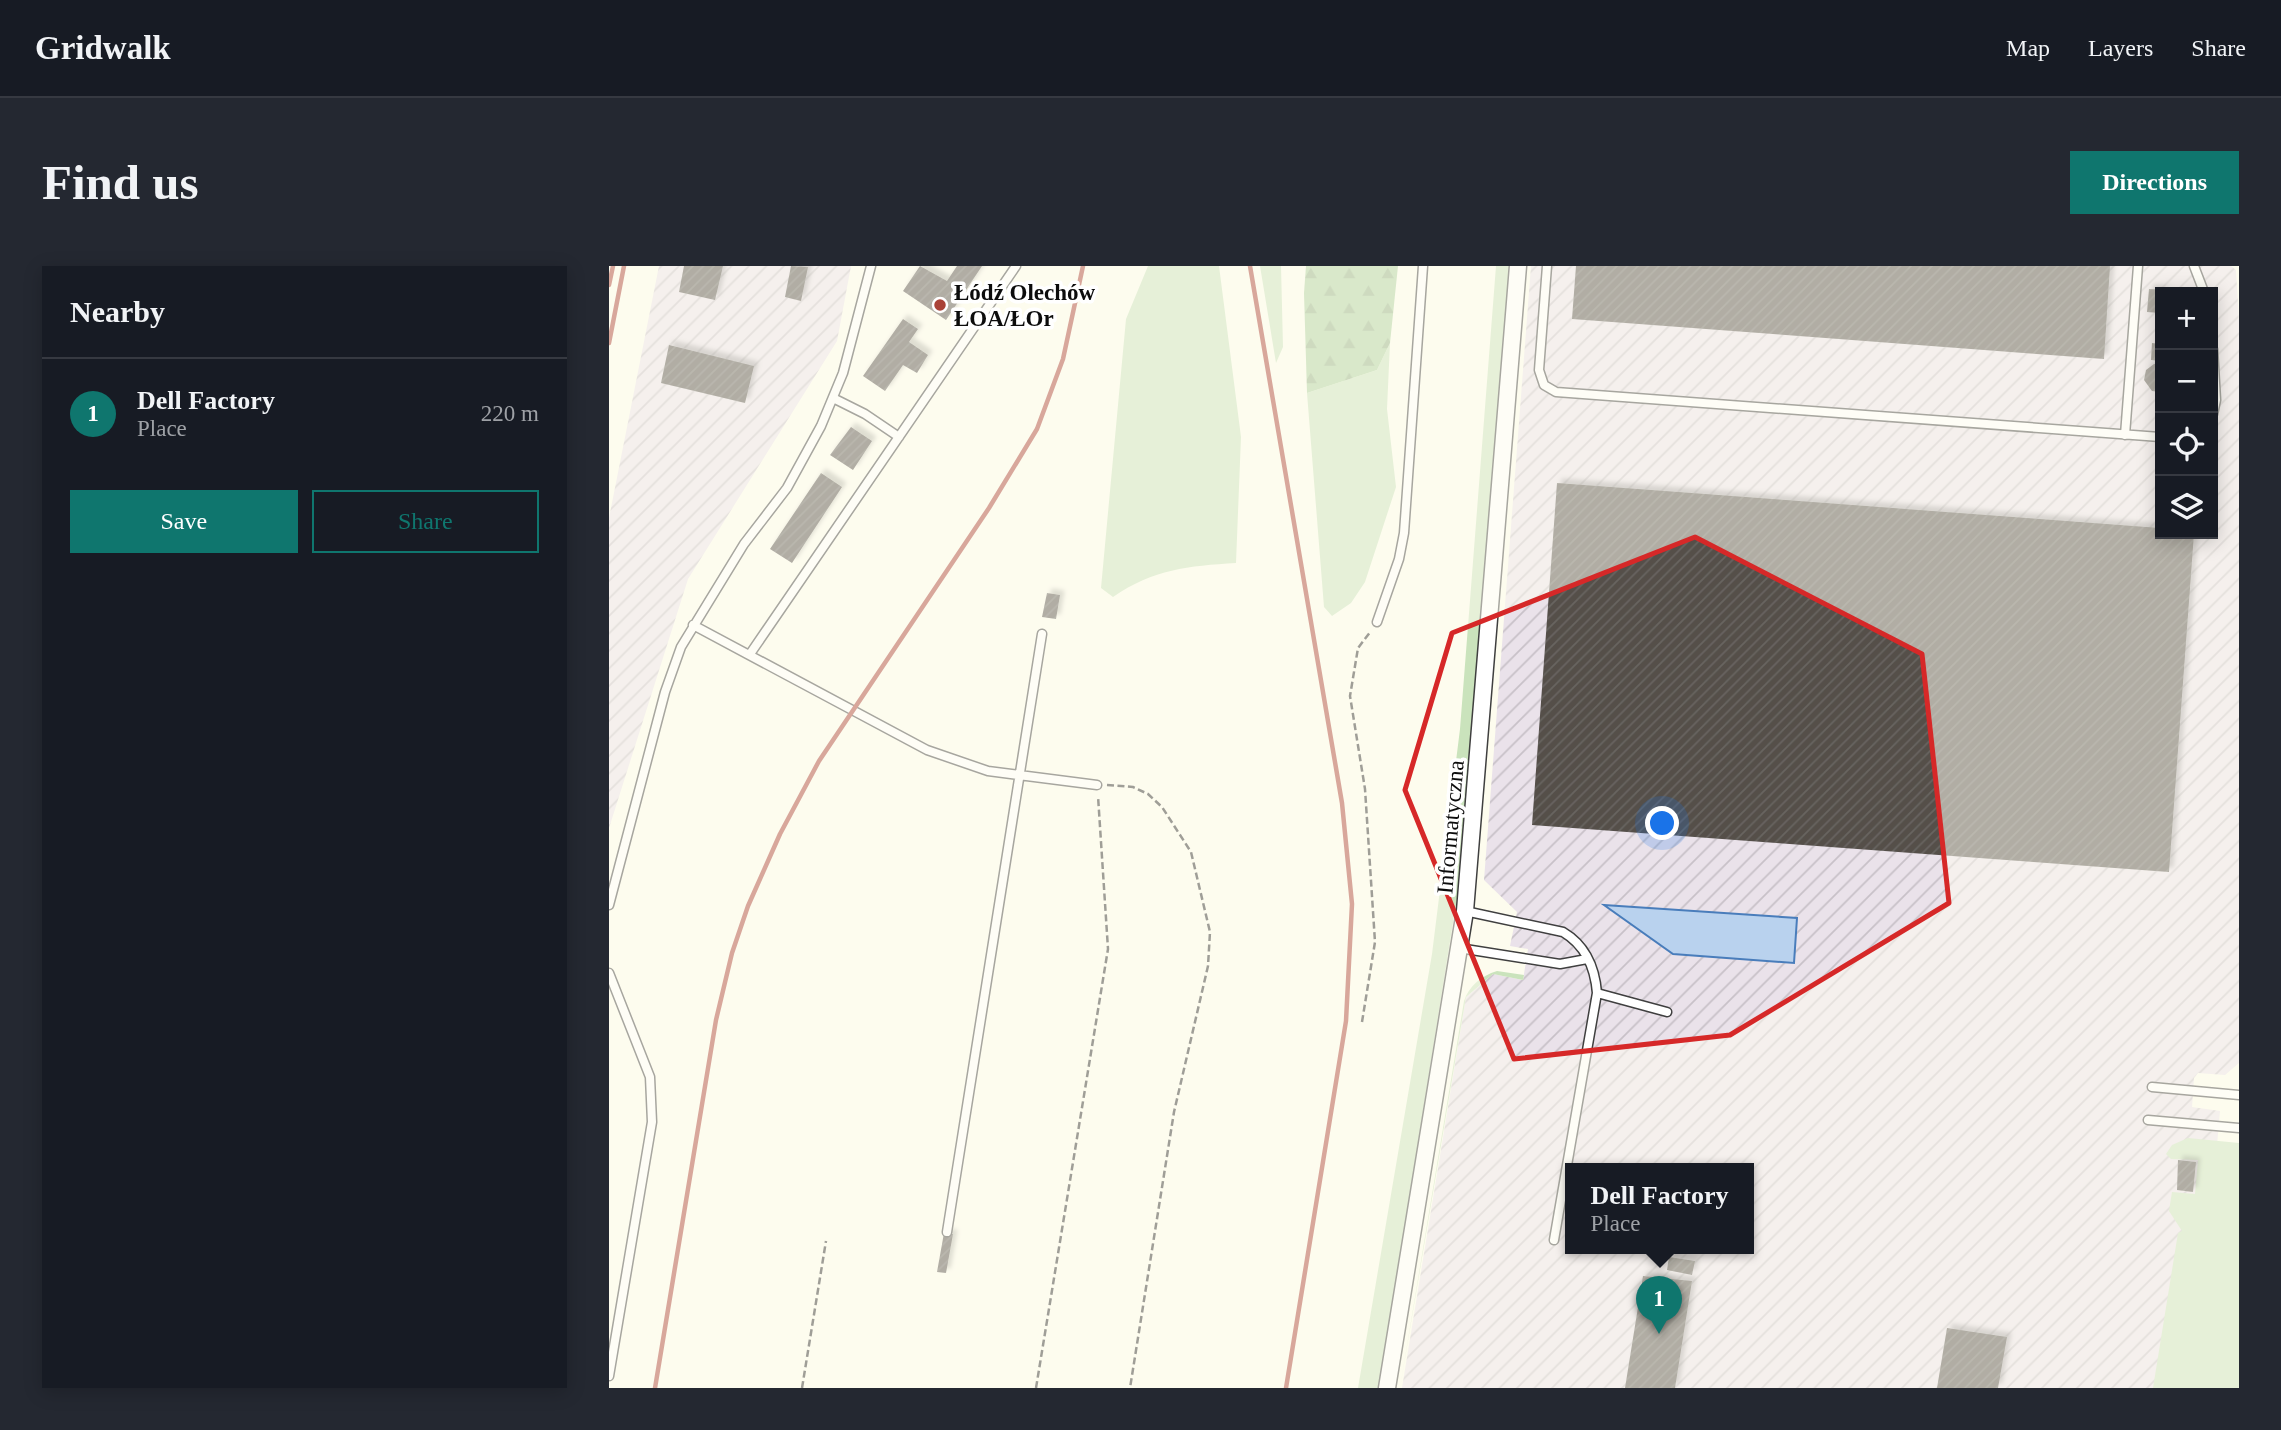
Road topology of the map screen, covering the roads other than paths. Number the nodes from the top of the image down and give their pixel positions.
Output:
1 (871, 266) edge
2 (1016, 266) edge
3 (1423, 266) edge
4 (1518, 266) edge
5 (1547, 266) edge
6 (2138, 266) edge
7 (2193, 266) edge
8 (2202, 287) edge
9 (2213, 350) edge
10 (833, 398) junction
11 (2213, 413) edge
12 (2125, 435) junction
13 (899, 437) junction
14 (2155, 438) edge
15 (1377, 622) road end
16 (693, 625) junction
17 (1042, 634) dead end
18 (750, 654) junction
19 (1021, 776) junction
20 (1097, 785) road end
21 (609, 905) edge
22 (1465, 911) junction
23 (1459, 948) junction
24 (1587, 959) junction
25 (609, 973) edge
26 (1597, 993) junction
27 (1667, 1012) dead end
28 (2153, 1087) dead end
29 (2239, 1095) edge
30 (2148, 1120) dead end
31 (2239, 1128) edge
32 (1567, 1163) edge
33 (1565, 1177) edge
34 (947, 1232) dead end
35 (1554, 1240) dead end
36 (609, 1376) edge
37 (1387, 1388) edge

1 - 10 lane
2 - 13 lane
3 - 15 lane
4 - 22 street, Informatyczna
5 - 12 lane
6 - 12 lane
7 - 8 lane
9 - 11 lane
10 - 13 lane
10 - 16 lane
12 - 14 lane
13 - 18 lane
16 - 18 lane
16 - 21 lane
17 - 19 lane
18 - 19 lane
19 - 20 lane
19 - 34 lane
22 - 23 street, Informatyczna
22 - 24 lane
23 - 24 lane
23 - 37 street, Informatyczna
24 - 26 lane
25 - 36 lane
26 - 27 lane
26 - 32 lane
28 - 29 lane
30 - 31 lane
33 - 35 lane

